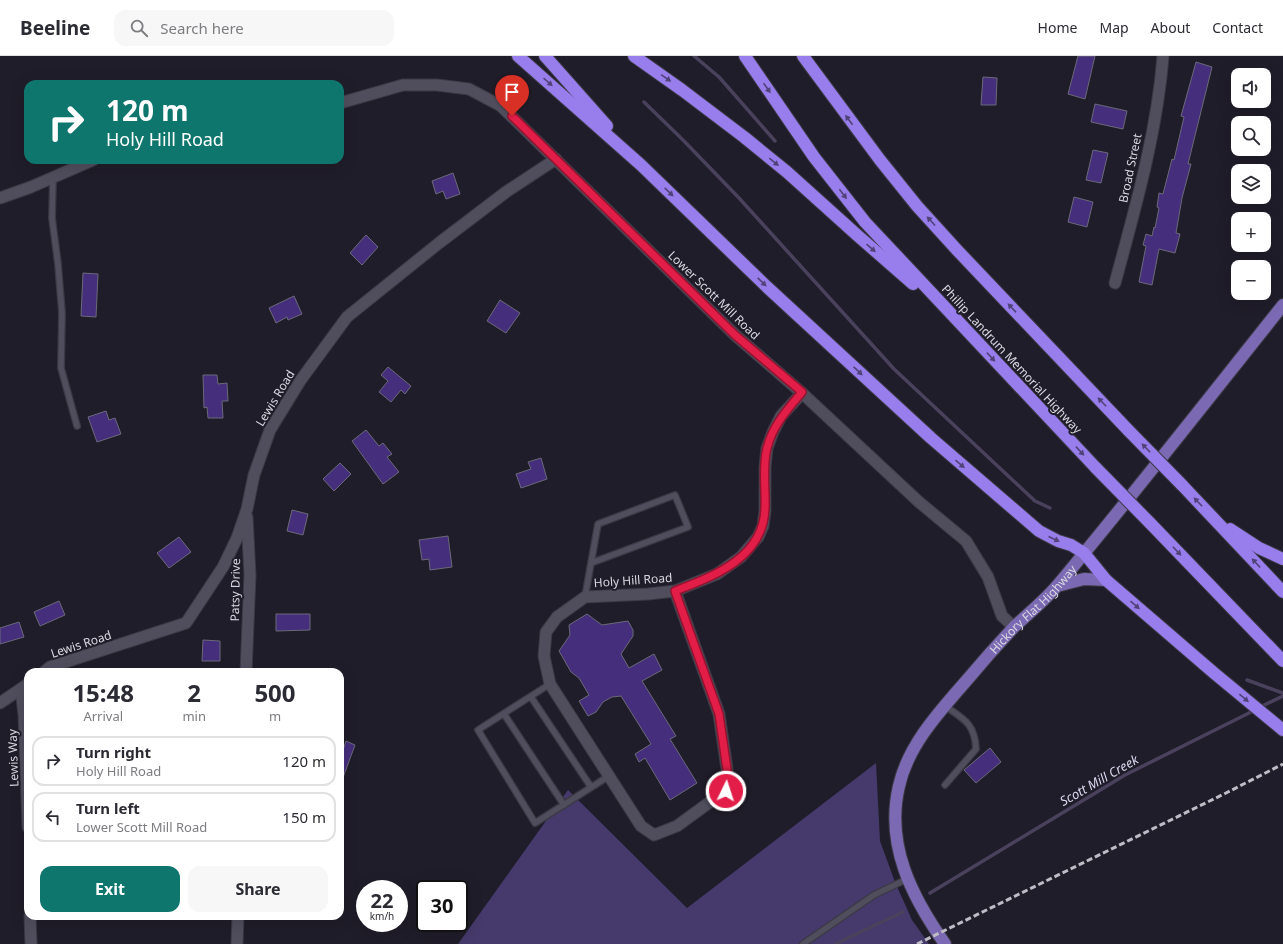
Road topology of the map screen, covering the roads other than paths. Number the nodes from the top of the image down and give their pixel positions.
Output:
1 (518, 56) edge
2 (545, 56) edge
3 (634, 56) edge
4 (745, 56) edge
5 (803, 56) edge
6 (1162, 56) edge
7 (344, 102) edge
8 (556, 159) junction
9 (84, 164) edge
10 (641, 165) junction
11 (53, 178) junction
12 (0, 198) edge
13 (1115, 283) dead end
14 (1283, 305) edge
15 (964, 328) junction
16 (802, 392) junction
17 (77, 426) dead end
18 (247, 508) junction
19 (1214, 518) junction
20 (1084, 553) junction
21 (1283, 559) edge
22 (591, 563) junction
23 (1106, 580) junction
24 (1057, 586) junction
25 (675, 591) junction
26 (1283, 592) edge
27 (585, 597) junction
28 (1014, 627) junction
29 (1283, 661) edge
30 (49, 668) edge
31 (246, 668) edge
32 (550, 684) junction
33 (24, 686) edge
34 (531, 696) junction
35 (0, 703) edge
36 (945, 706) junction
37 (504, 714) junction
38 (24, 715) edge
39 (1283, 730) edge
40 (609, 776) junction
41 (945, 785) dead end
42 (591, 787) junction
43 (564, 805) junction
44 (908, 879) junction
45 (30, 920) edge
46 (238, 920) edge
47 (31, 944) edge
48 (237, 944) edge
49 (803, 944) edge
50 (945, 944) edge

1 -> 10 highway
2 - 10 highway
3 -> 15 highway
4 -> 15 highway, Phillip Landrum Memorial Highway
19 -> 5 highway, bridge
6 - 13 street, Broad Street
7 - 8 street, Lower Scott Mill Road
8 - 16 street, Lower Scott Mill Road
8 - 18 street, Lewis Road
9 - 11 street
10 -> 20 highway
11 - 12 street
11 - 17 lane
14 - 20 main road, Hickory Flat Highway
15 -> 29 highway, Phillip Landrum Memorial Highway, bridge
16 - 25 street, Holy Hill Road
16 - 28 street, Lower Scott Mill Road
18 - 30 street, Lewis Road
18 - 31 street, Patsy Drive
19 - 21 highway
26 -> 19 highway
20 - 23 highway
20 - 24 main road, Hickory Flat Highway
22 - 22 lane
22 - 27 lane
23 - 24 main road
23 -> 39 highway
24 - 28 main road, Hickory Flat Highway
25 - 27 street, Holy Hill Road
25 - 40 street
27 - 32 street, Holy Hill Road
28 - 36 main road, Hickory Flat Highway
32 - 34 lane
32 - 40 street
33 - 35 street
33 - 38 street, Lewis Way
34 - 37 lane
34 - 42 lane
36 - 41 lane
36 - 44 main road, Hickory Flat Highway
37 - 43 lane
37 - 43 lane
40 - 42 lane
42 - 43 lane
44 - 49 lane
44 - 50 main road, Hickory Flat Highway
45 - 47 street
46 - 48 street

